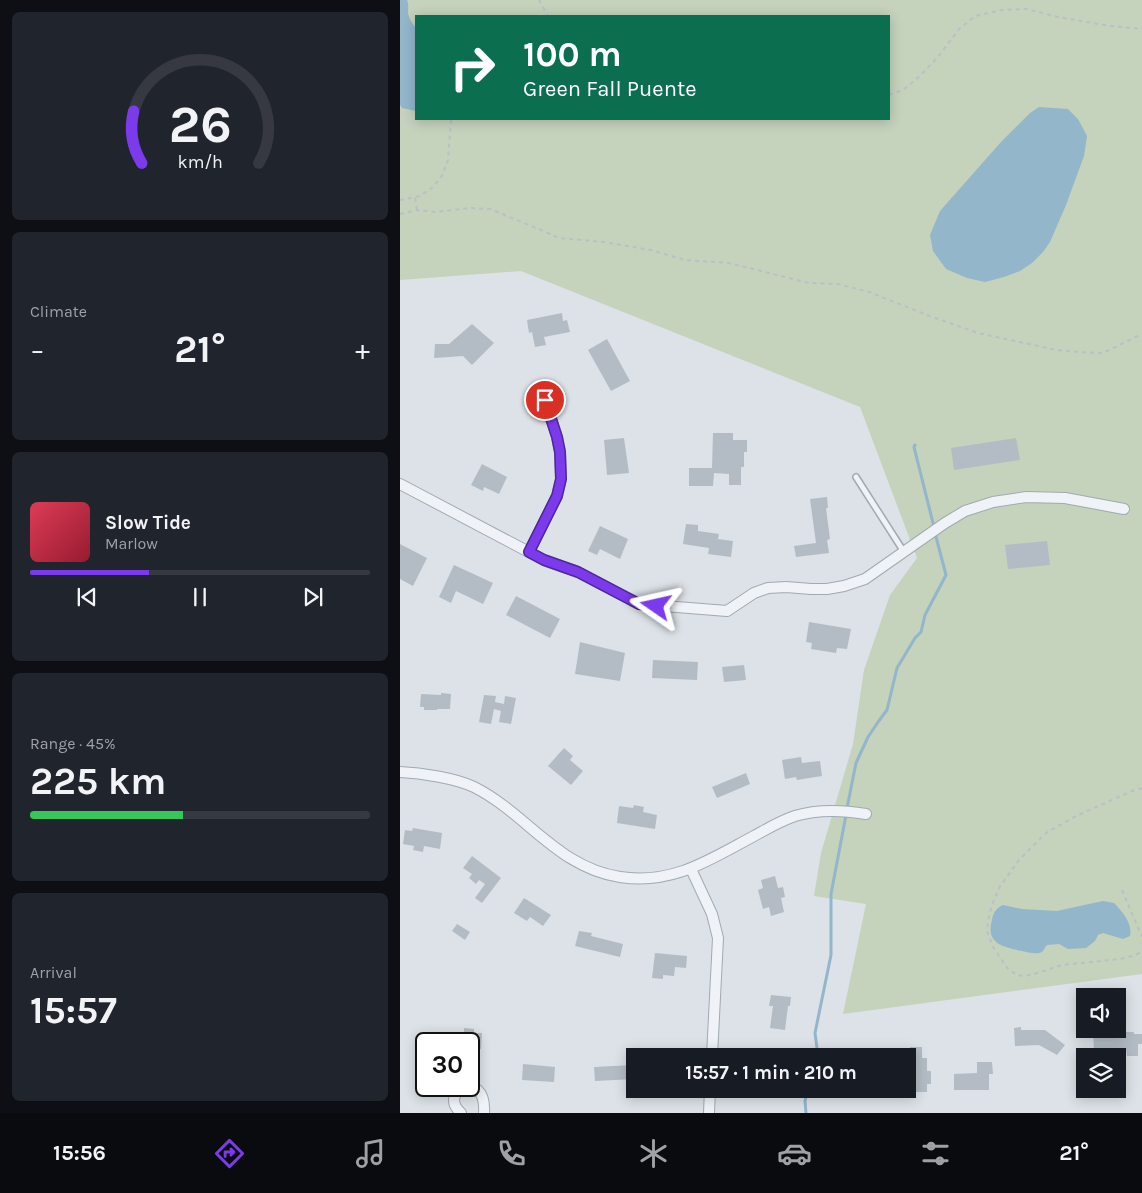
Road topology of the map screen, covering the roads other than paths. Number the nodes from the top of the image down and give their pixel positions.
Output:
1 (545, 400) dead end
2 (856, 477) dead end
3 (400, 484) edge
4 (1124, 508) dead end
5 (529, 552) junction
6 (904, 552) junction
7 (400, 772) edge
8 (866, 814) dead end
9 (691, 869) junction
10 (712, 1048) edge
11 (710, 1098) edge
12 (461, 1113) edge
13 (484, 1113) edge
14 (709, 1113) edge

1 - 5 street
2 - 6 lane
3 - 5 street
4 - 6 street
5 - 6 street
7 - 9 street
8 - 9 street
9 - 10 street
11 - 14 street
12 - 13 street

